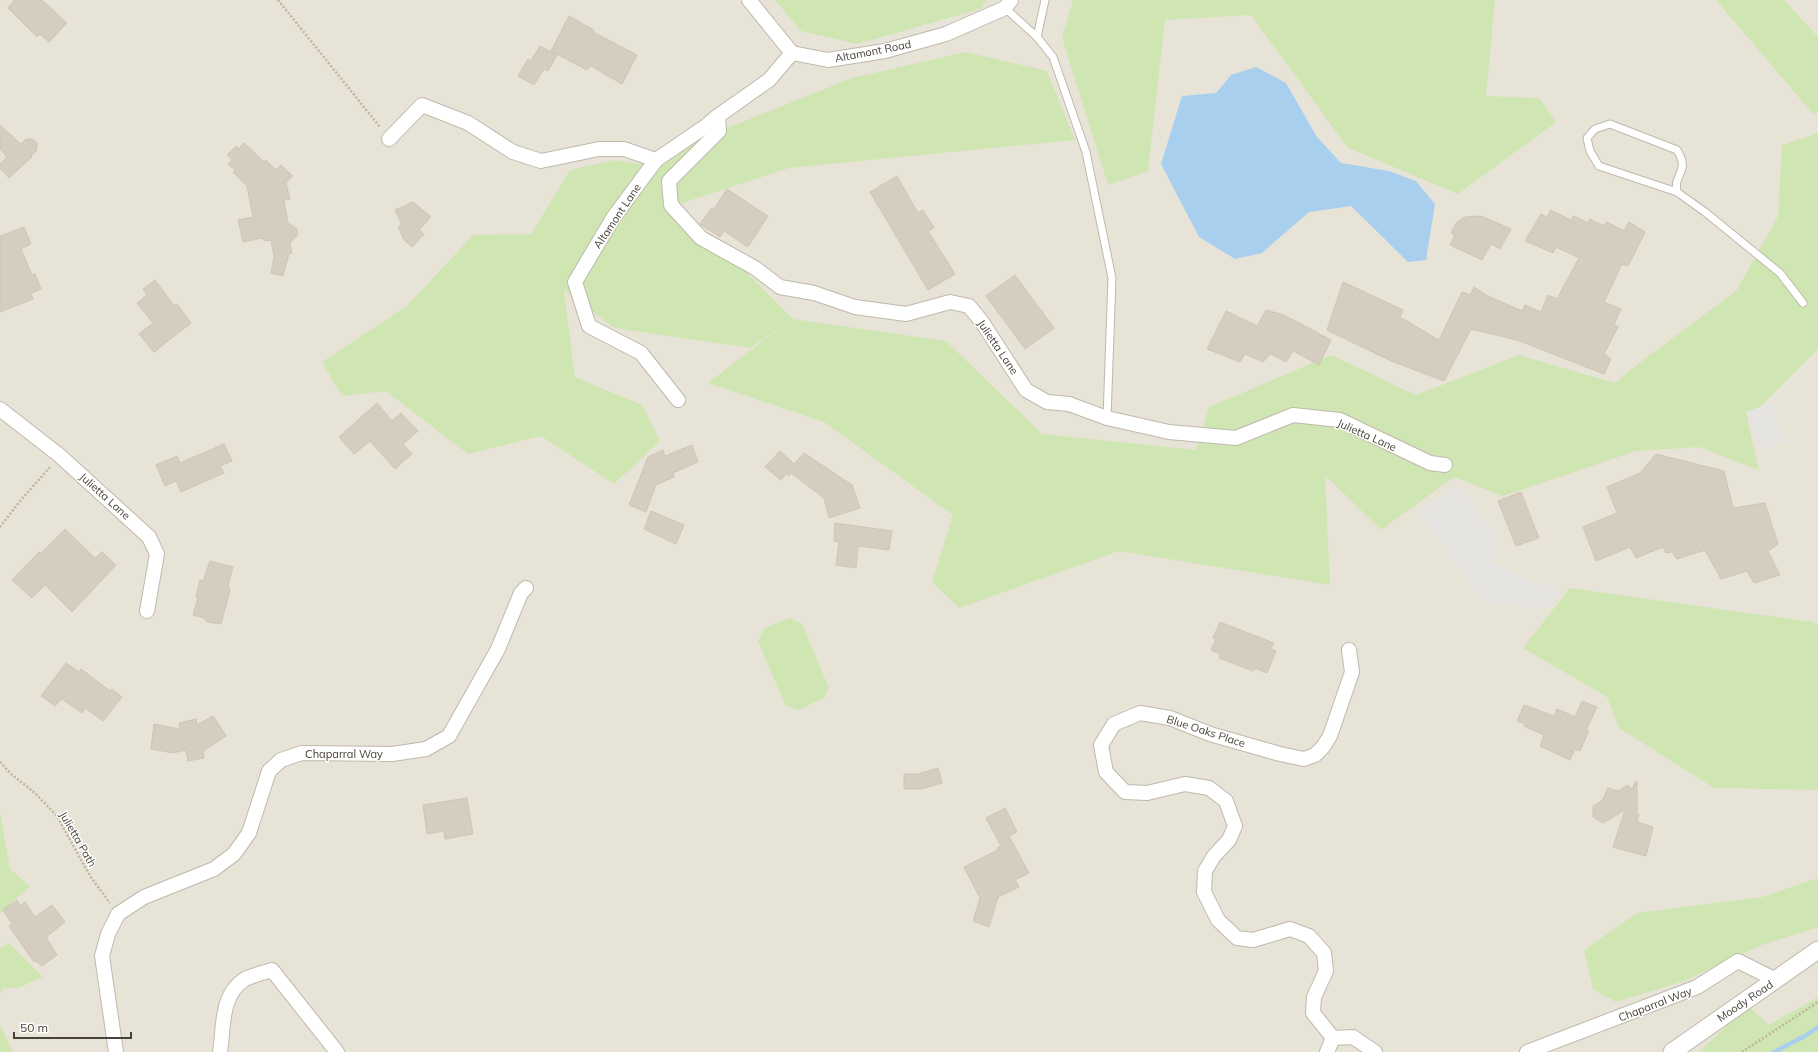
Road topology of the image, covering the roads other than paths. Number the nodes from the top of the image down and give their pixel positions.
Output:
1 (749, 0) edge
2 (1045, 0) edge
3 (1008, 4) edge
4 (1038, 37) junction
5 (792, 53) junction
6 (718, 116) junction
7 (389, 139) road end
8 (656, 160) junction
9 (1677, 192) junction
10 (1803, 303) dead end
11 (678, 400) dead end
12 (0, 409) edge
13 (1107, 418) junction
14 (1445, 465) dead end
15 (526, 588) dead end
16 (147, 611) dead end
17 (1349, 650) dead end
18 (1818, 950) edge
19 (1776, 980) junction
20 (1333, 1038) junction
21 (116, 1052) edge
22 (220, 1052) edge
23 (337, 1052) edge
24 (1327, 1052) edge
25 (1374, 1052) edge
26 (1527, 1052) edge
27 (1674, 1052) edge

1 - 5 street
2 - 4 lane
3 - 4 lane
3 - 5 street, Altamont Road
4 - 13 lane
5 - 6 street, Altamont Lane
6 - 8 street, Altamont Lane
6 - 13 street, Julietta Lane
7 - 8 street
8 - 11 street, Altamont Lane
9 - 9 lane
9 - 10 lane
12 - 16 street, Julietta Lane
13 - 14 street, Julietta Lane
15 - 21 street, Chaparral Way
17 - 20 street, Blue Oaks Place
18 - 19 street, Moody Road
19 - 26 street, Chaparral Way
19 - 27 street, Moody Road
20 - 24 street
20 - 25 street
22 - 23 street

